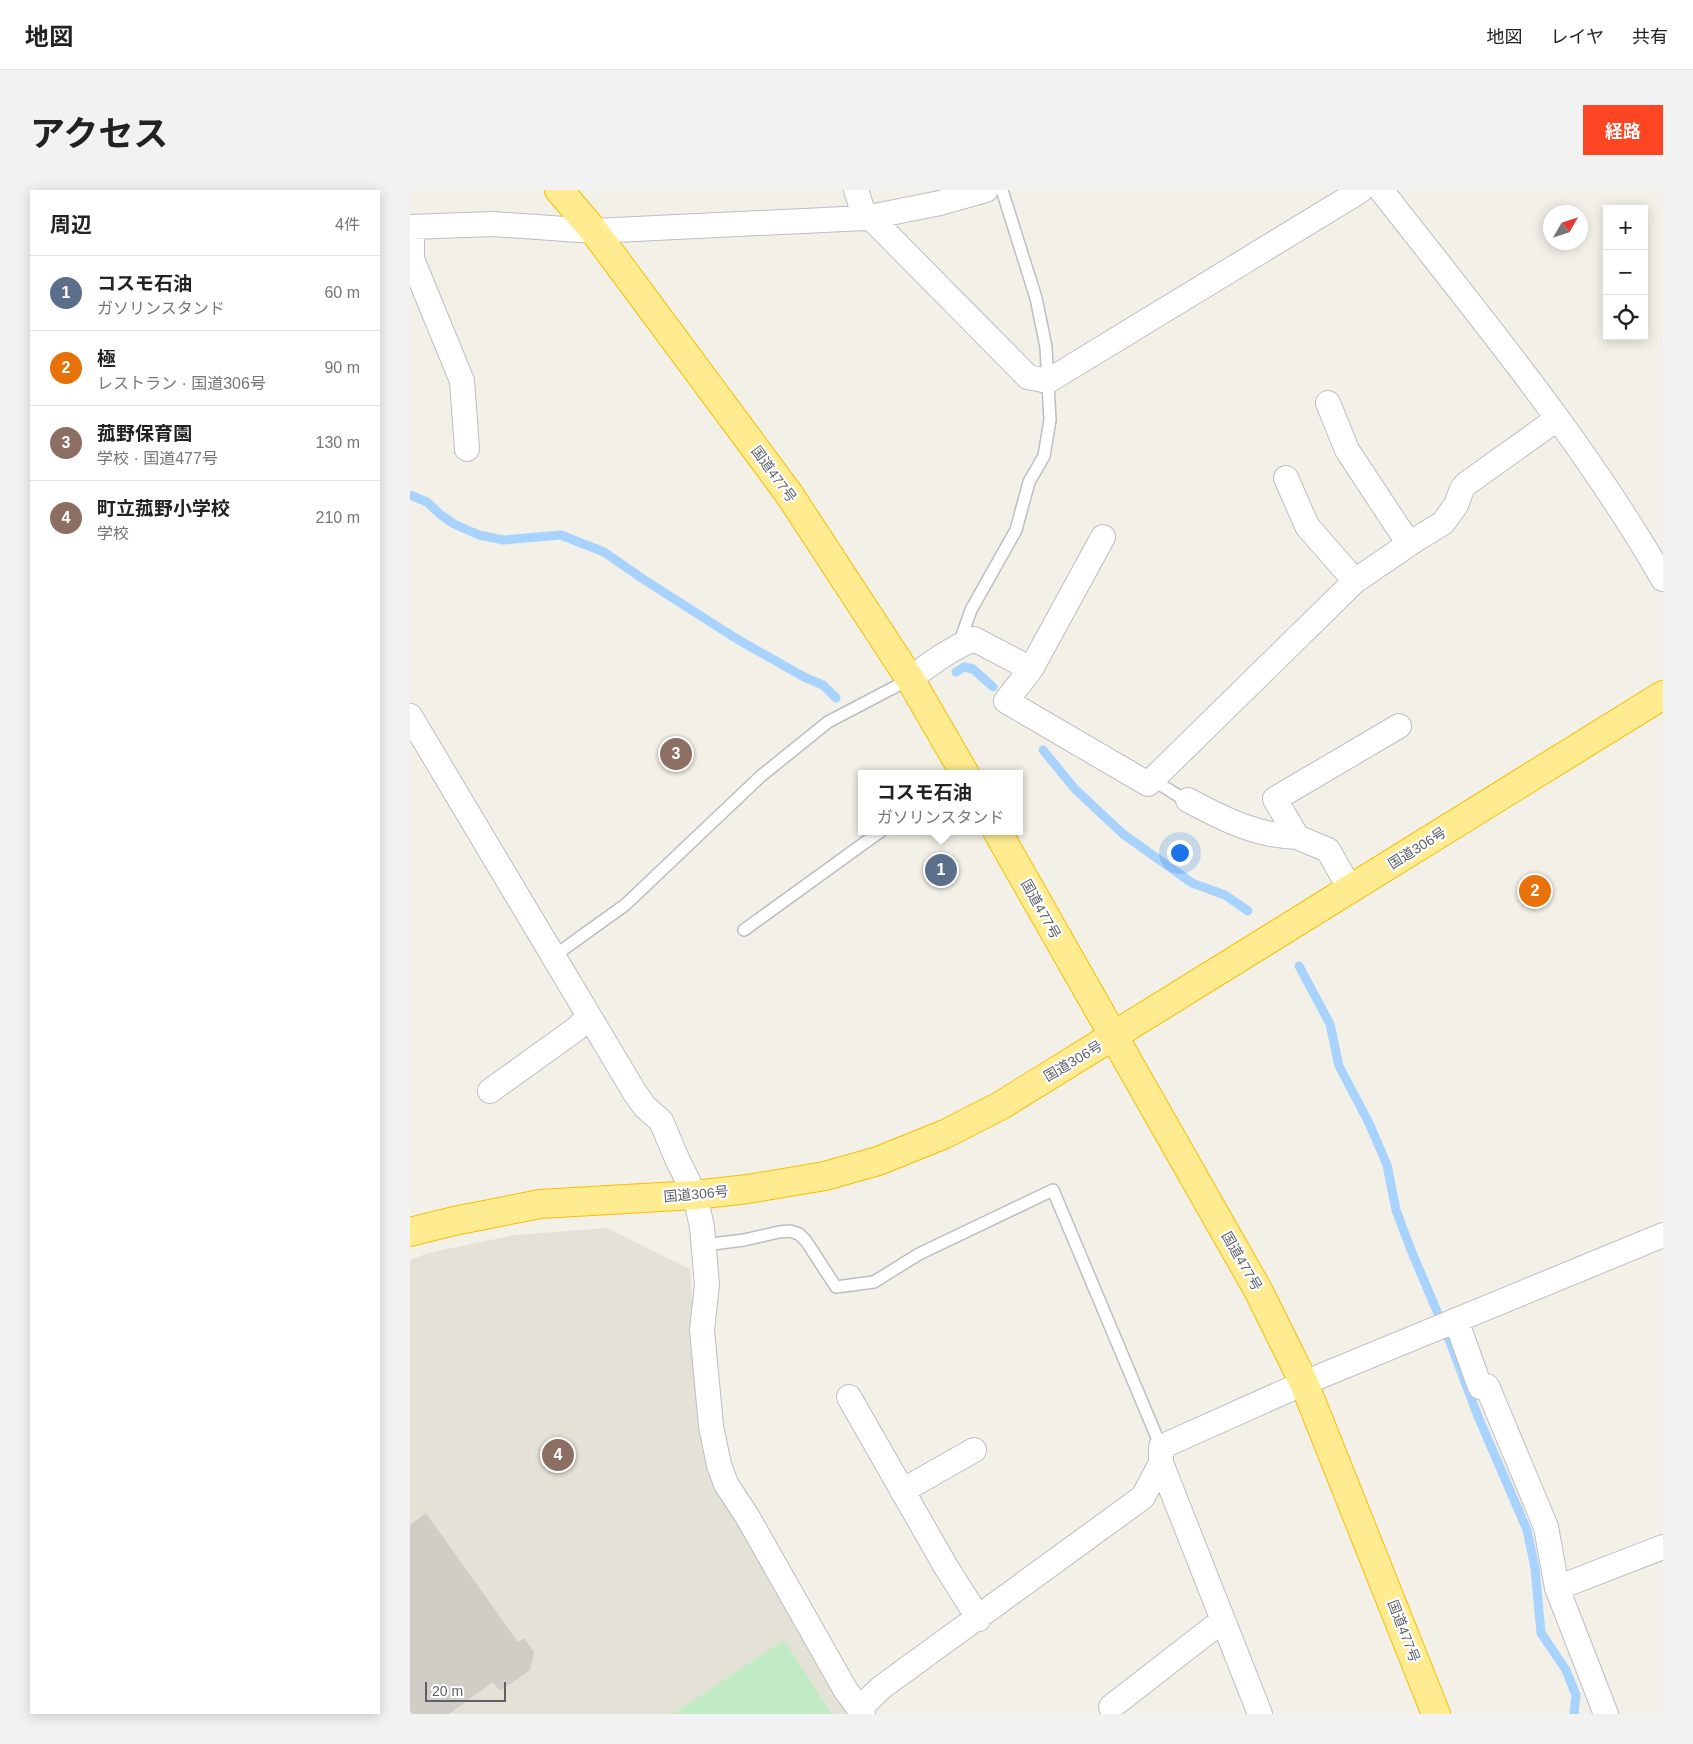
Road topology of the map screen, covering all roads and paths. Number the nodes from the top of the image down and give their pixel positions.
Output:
1 (559, 190) edge
2 (856, 190) edge
3 (986, 190) edge
4 (1002, 190) edge
5 (1366, 190) edge
6 (867, 218) junction
7 (411, 227) edge
8 (594, 231) junction
9 (1048, 380) junction
10 (1328, 403) dead end
11 (1557, 419) junction
12 (467, 449) dead end
13 (1286, 478) dead end
14 (1103, 537) dead end
15 (1408, 544) junction
16 (1663, 579) edge
17 (1355, 581) junction
18 (958, 645) junction
19 (1031, 669) junction
20 (910, 679) junction
21 (1663, 695) edge
22 (410, 716) edge
23 (1399, 726) dead end
24 (960, 770) edge
25 (1153, 780) junction
26 (1188, 800) joint
27 (875, 835) edge
28 (999, 835) edge
29 (1297, 837) junction
30 (1350, 889) junction
31 (744, 930) dead end
32 (554, 956) junction
33 (589, 1016) junction
34 (1113, 1036) junction
35 (490, 1091) dead end
36 (695, 1195) junction
37 (412, 1232) edge
38 (1663, 1236) edge
39 (704, 1245) junction
40 (1454, 1321) junction
41 (1304, 1382) junction
42 (849, 1396) dead end
43 (974, 1450) dead end
44 (1161, 1455) junction
45 (902, 1491) junction
46 (1663, 1547) edge
47 (1557, 1588) junction
48 (979, 1618) junction
49 (1223, 1620) junction
50 (1111, 1707) dead end
51 (861, 1711) edge
52 (1260, 1714) edge
53 (1436, 1714) edge
54 (1606, 1714) edge

1 - 8 highway, 国道477号
2 - 6 street
3 - 6 street
4 - 9 lane
5 - 9 street
5 - 11 street
6 - 8 street
6 - 9 street
7 - 8 street
7 - 12 street
8 - 20 highway, 国道477号
9 - 18 lane
10 - 15 street
11 - 15 street
11 - 16 street
13 - 17 street
14 - 19 street
15 - 17 street
17 - 25 street
18 - 19 street
18 - 20 street
19 - 25 street
20 - 24 highway, 国道477号
20 - 32 lane
21 - 30 highway, 国道306号
22 - 32 street
23 - 29 street
25 - 26 lane
26 - 29 street
27 - 31 lane
28 - 34 highway, 国道477号
29 - 30 street
30 - 34 highway, 国道306号
32 - 33 street
33 - 35 street
33 - 36 street
34 - 36 highway, 国道306号
34 - 41 highway, 国道477号
36 - 37 highway, 国道306号
36 - 39 street
38 - 40 street
39 - 44 lane
39 - 51 street
40 - 41 street
40 - 47 street
41 - 44 street
41 - 53 highway, 国道477号
42 - 45 street
43 - 45 street
44 - 48 street
44 - 49 street
45 - 48 street
46 - 47 street
47 - 54 street
48 - 51 street
49 - 50 street
49 - 52 street

